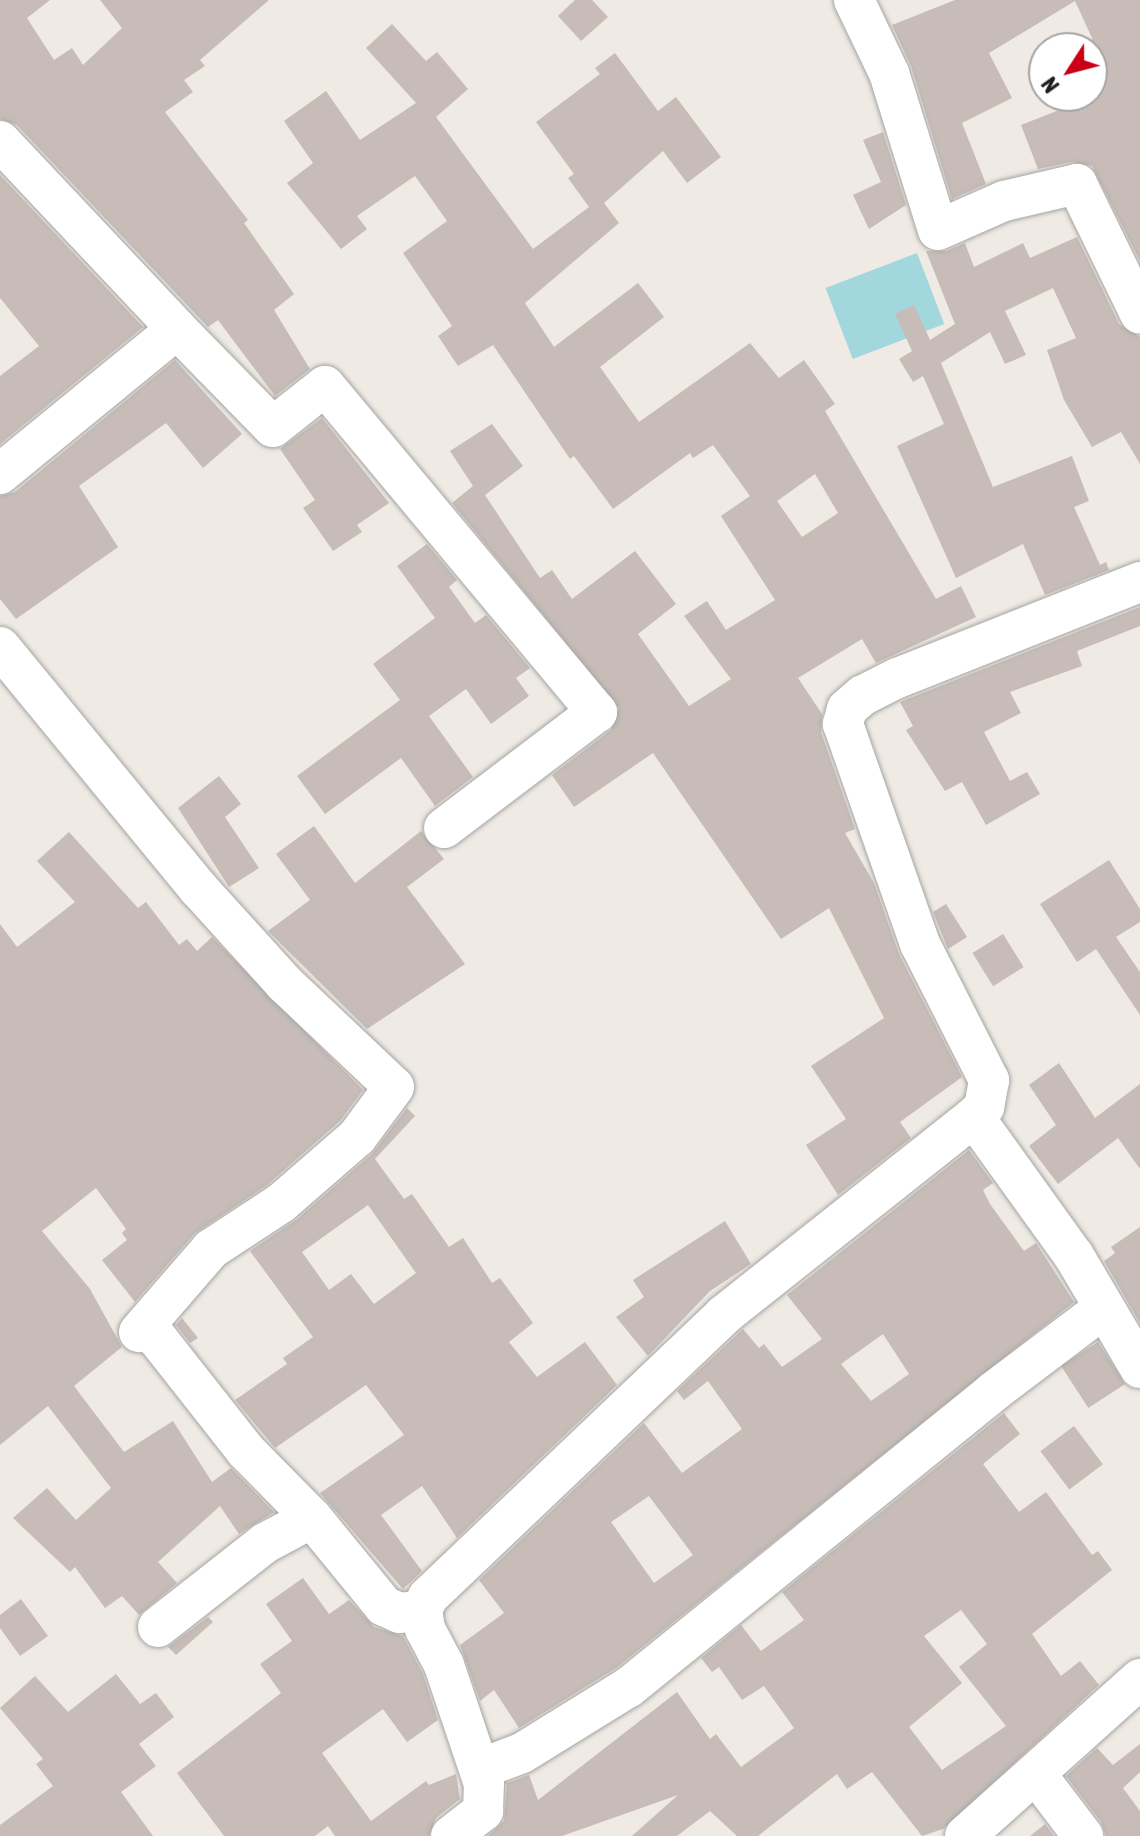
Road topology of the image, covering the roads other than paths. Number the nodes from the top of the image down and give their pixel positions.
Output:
1 (854, 0) edge
2 (0, 141) edge
3 (1140, 314) edge
4 (177, 329) junction
5 (0, 474) edge
6 (1140, 582) edge
7 (0, 647) edge
8 (444, 828) dead end
9 (974, 1117) junction
10 (1104, 1308) junction
11 (1140, 1368) edge
12 (312, 1518) junction
13 (422, 1610) junction
14 (158, 1627) dead end
15 (1140, 1679) edge
16 (480, 1769) junction
17 (1036, 1774) junction
18 (451, 1836) edge
19 (965, 1836) edge
20 (1083, 1836) edge

1 - 3 street
2 - 4 street
4 - 5 street
4 - 8 street
6 - 9 street
7 - 12 street
9 - 10 street
9 - 13 street
10 - 11 street
10 - 16 street
12 - 13 street
12 - 14 street
13 - 16 street
15 - 17 street
16 - 18 street
17 - 19 street
17 - 20 street

